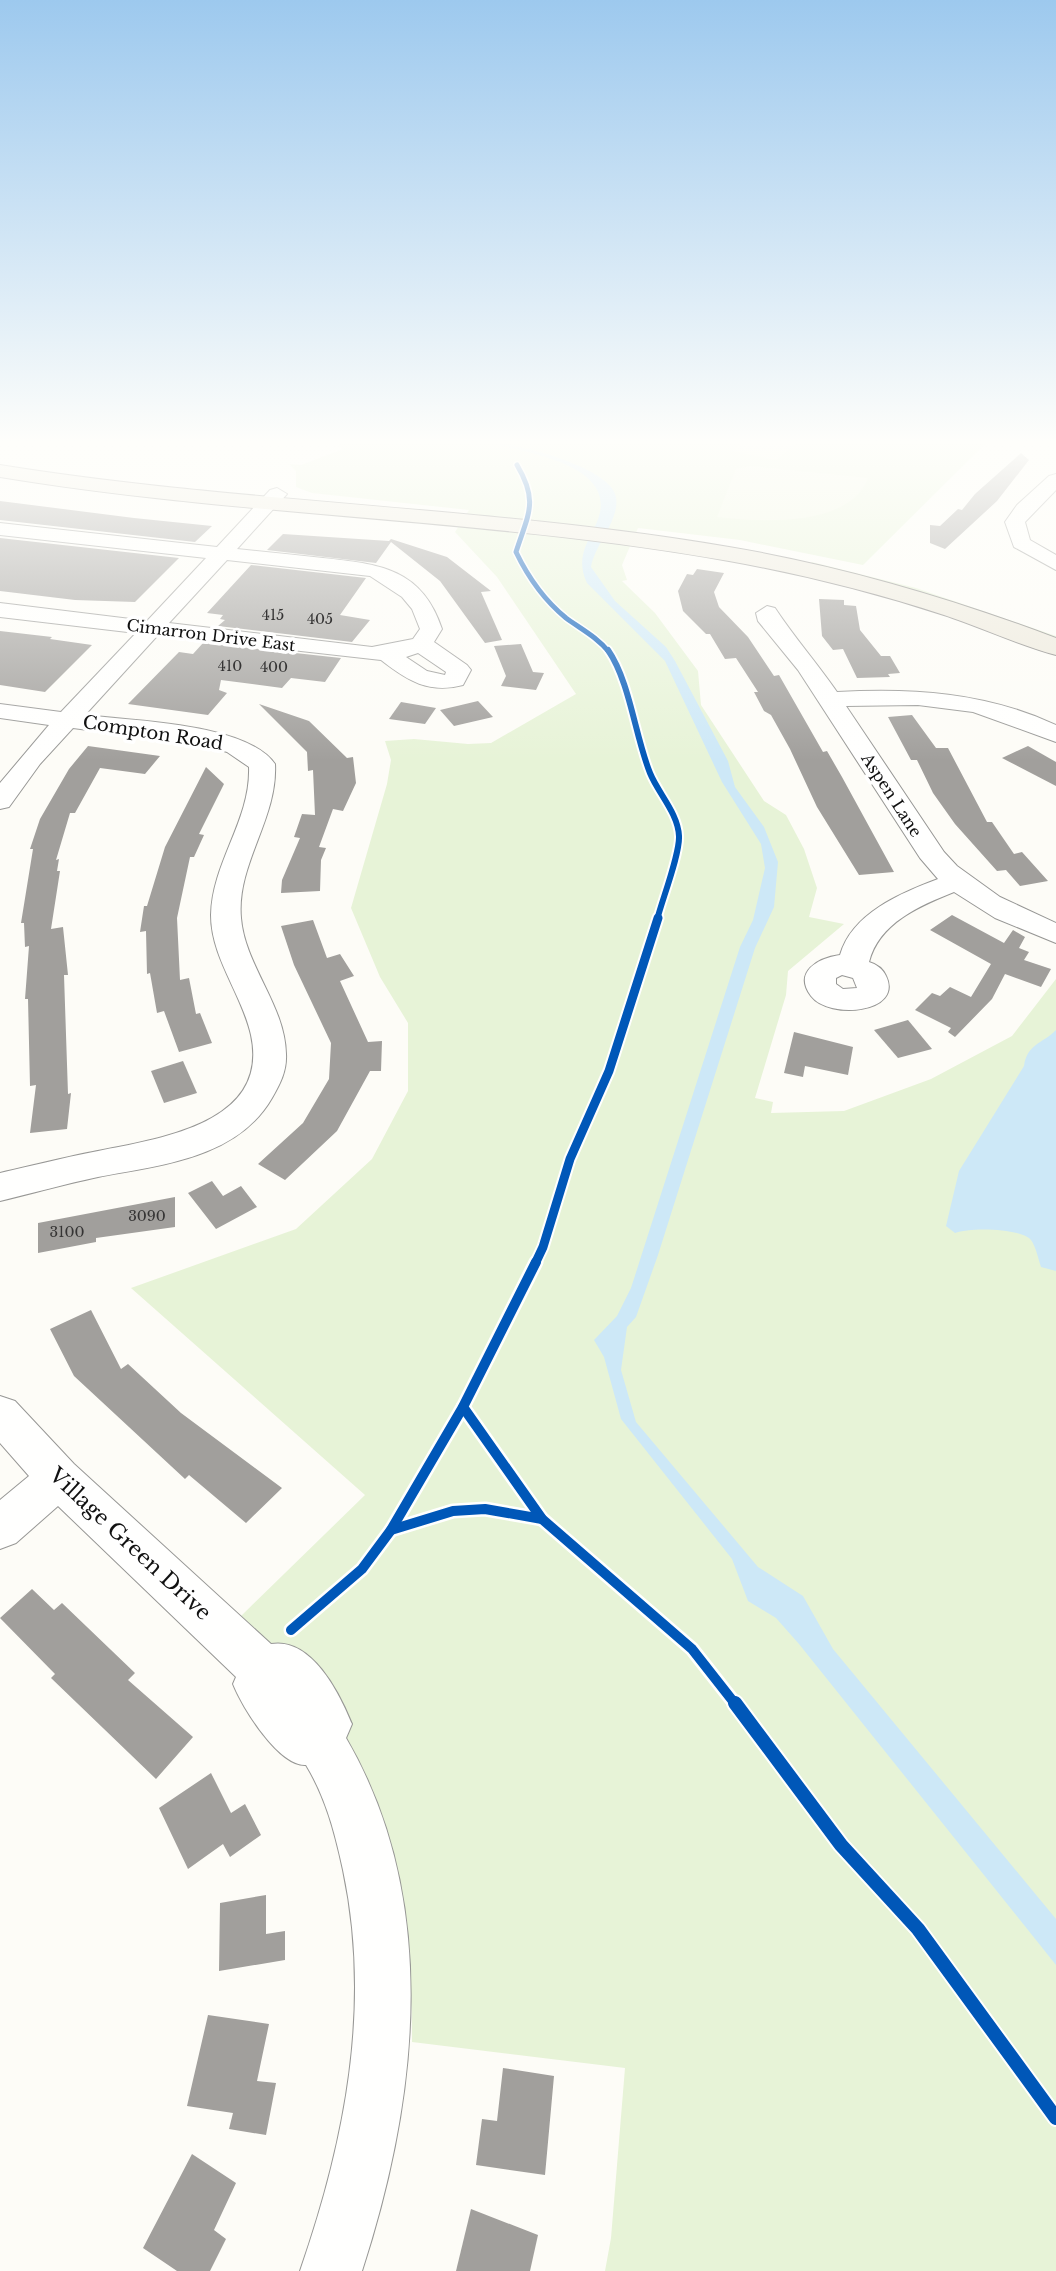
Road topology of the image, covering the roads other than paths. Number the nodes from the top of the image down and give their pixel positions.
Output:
1 (185, 549) edge
2 (226, 549) edge
3 (701, 549) edge
4 (759, 549) edge
5 (1031, 549) edge
6 (222, 553) junction
7 (1056, 564) edge
8 (779, 607) dead end
9 (0, 610) edge
10 (152, 628) junction
11 (1056, 631) edge
12 (421, 645) junction
13 (1056, 647) edge
14 (387, 653) junction
15 (830, 700) junction
16 (0, 711) edge
17 (66, 720) junction
18 (1056, 734) edge
19 (0, 801) edge
20 (955, 882) junction
21 (1056, 934) edge
22 (853, 966) dead end
23 (0, 1187) edge
24 (0, 1414) edge
25 (59, 1478) junction
26 (0, 1528) edge
27 (331, 2271) edge

1 - 6 street
2 - 6 street
3 - 13 main road
4 - 11 main road
5 - 7 street
6 - 10 street
6 - 12 street
8 - 15 street, Aspen Lane
9 - 10 street, Cimarron Drive East
10 - 14 street, Cimarron Drive East
10 - 17 street
12 - 14 street, Cimarron Drive East
12 - 14 street
15 - 18 street
15 - 20 street, Aspen Lane
16 - 17 street, Compton Road
17 - 19 street
17 - 23 street, Compton Road
20 - 21 street, Aspen Lane
20 - 22 street
24 - 25 street, Village Green Drive
25 - 26 street
25 - 27 street, Village Green Drive

